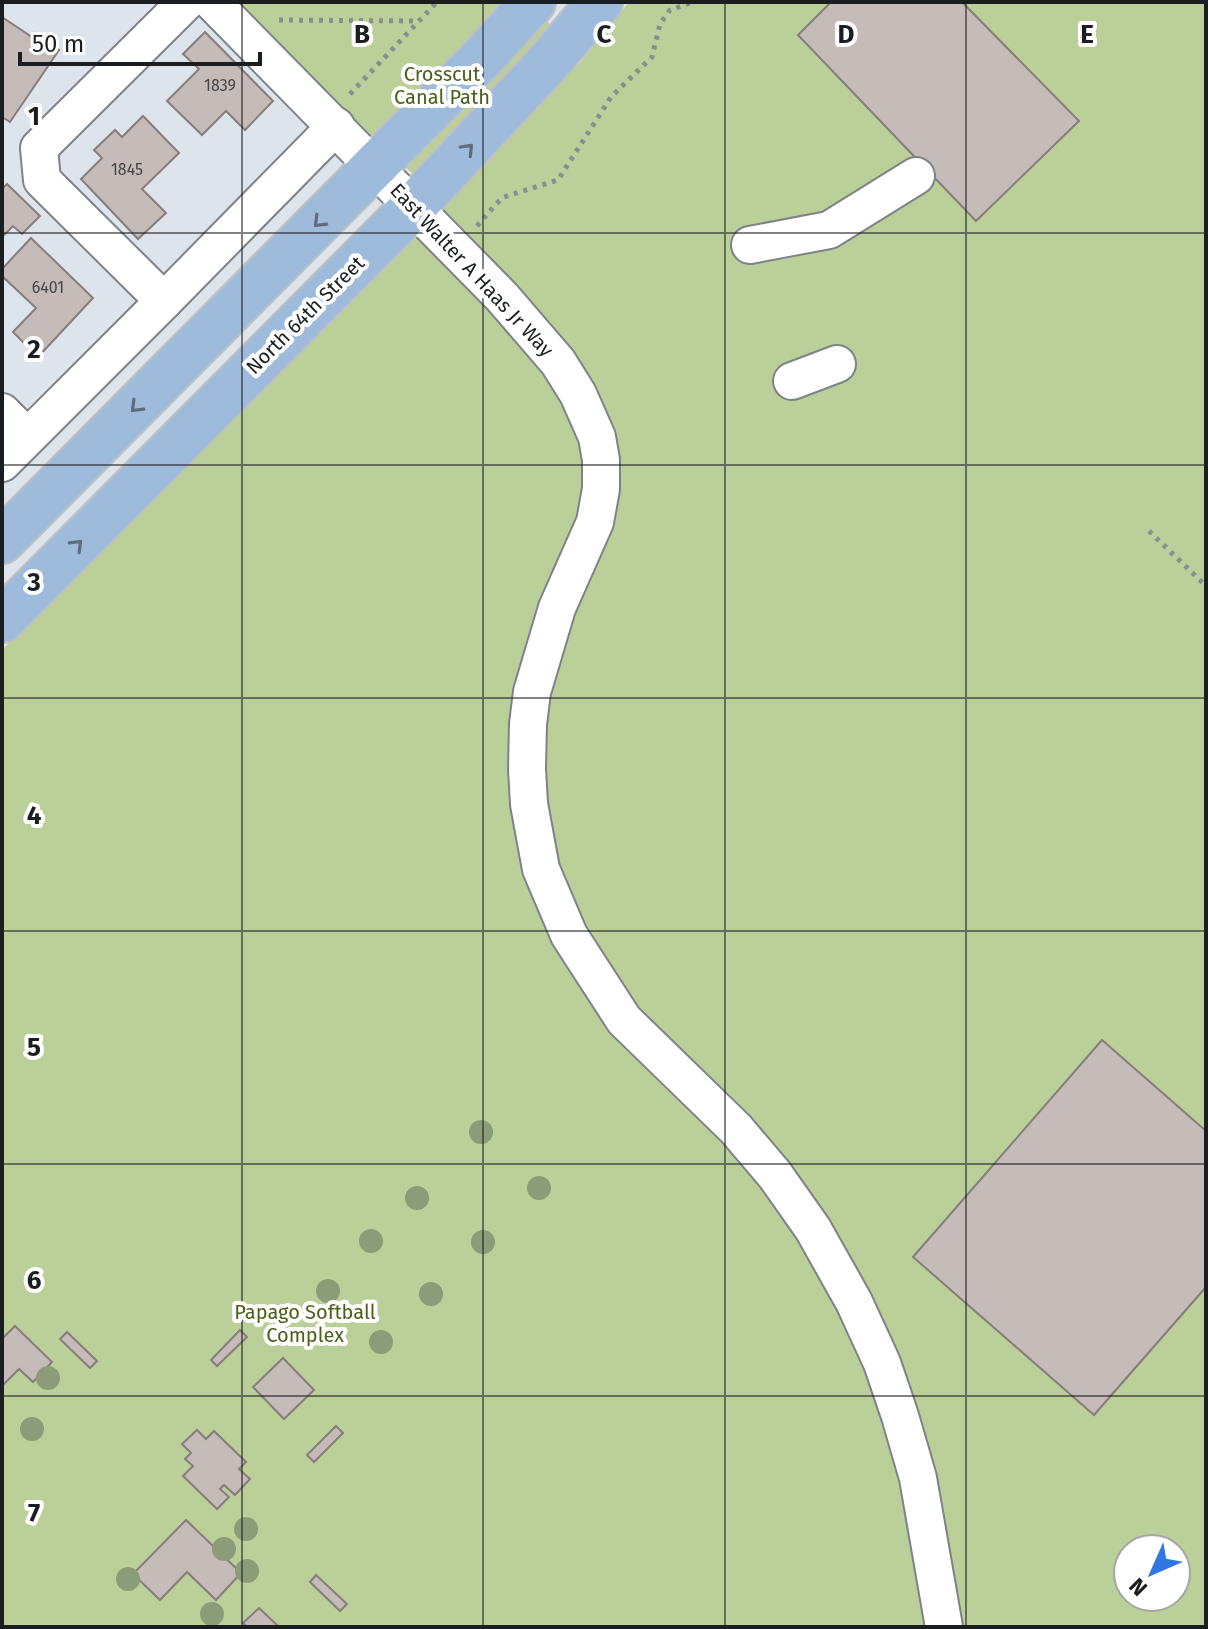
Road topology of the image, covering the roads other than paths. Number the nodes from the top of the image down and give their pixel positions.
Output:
1 (186, 2) edge
2 (212, 2) edge
3 (533, 2) edge
4 (600, 2) edge
5 (336, 126) junction
6 (374, 167) junction
7 (916, 176) dead end
8 (414, 206) junction
9 (750, 245) dead end
10 (164, 301) junction
11 (837, 364) dead end
12 (792, 381) dead end
13 (2, 412) edge
14 (27, 437) junction
15 (2, 463) edge
16 (2, 541) edge
17 (2, 620) edge
18 (944, 1627) edge

1 - 10 street
2 - 5 street
3 - 6 main road
8 -> 4 main road, North 64th Street
5 - 6 street
5 - 10 street
6 - 8 street, East Walter A Haas Jr Way
6 -> 16 main road
7 - 9 street
17 -> 8 main road, North 64th Street
8 - 18 street, East Walter A Haas Jr Way
10 - 14 street
11 - 12 street
13 - 14 street
14 - 15 street

